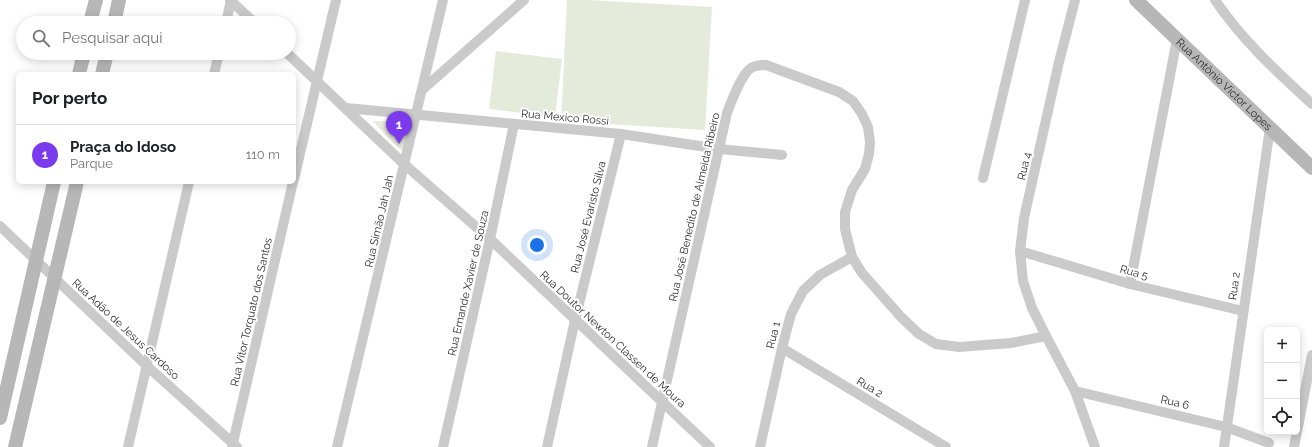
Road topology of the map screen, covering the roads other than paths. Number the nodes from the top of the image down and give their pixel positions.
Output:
1 (96, 0) edge
2 (119, 0) edge
3 (231, 0) edge
4 (336, 0) edge
5 (444, 0) edge
6 (524, 0) edge
7 (1025, 0) edge
8 (1075, 0) edge
9 (1136, 0) edge
10 (1215, 0) edge
11 (92, 16) edge
12 (116, 16) edge
13 (228, 16) edge
14 (248, 16) edge
15 (1177, 39) junction
16 (82, 60) edge
17 (105, 60) edge
18 (217, 60) edge
19 (294, 60) edge
20 (79, 72) edge
21 (102, 72) edge
22 (214, 72) edge
23 (317, 81) junction
24 (422, 90) junction
25 (1312, 104) edge
26 (346, 108) junction
27 (416, 114) junction
28 (514, 124) junction
29 (1270, 128) junction
30 (621, 134) junction
31 (719, 149) junction
32 (782, 155) dead end
33 (404, 164) junction
34 (1312, 168) edge
35 (296, 170) edge
36 (983, 178) dead end
37 (54, 184) edge
38 (77, 184) edge
39 (189, 184) edge
40 (293, 184) edge
41 (0, 226) edge
42 (490, 239) junction
43 (1020, 252) junction
44 (852, 257) junction
45 (36, 261) junction
46 (54, 279) junction
47 (1130, 284) junction
48 (1243, 311) junction
49 (575, 320) junction
50 (1046, 336) junction
51 (782, 348) junction
52 (1312, 355) edge
53 (147, 366) junction
54 (1075, 390) junction
55 (662, 402) junction
56 (0, 418) edge
57 (1226, 427) junction
58 (1269, 443) dead end
59 (234, 446) edge
60 (16, 447) edge
61 (128, 447) edge
62 (337, 447) edge
63 (443, 447) edge
64 (547, 447) edge
65 (652, 447) edge
66 (710, 447) edge
67 (760, 447) edge
68 (946, 447) edge
69 (1095, 447) edge
70 (1224, 447) edge
71 (1294, 447) edge

1 - 11 main road
2 - 12 main road
3 - 13 street
3 - 14 street
4 - 23 street
5 - 24 street, Rua Simão Jah Jah
6 - 24 street
7 - 36 street
8 - 43 street, Rua 4
9 - 15 main road, Rua Antônio Victor Lopes
10 - 25 street
15 - 29 main road, Rua Antônio Victor Lopes
15 - 47 street
16 - 20 main road
17 - 21 main road
18 - 22 street
19 - 23 street, Rua Doutor Newton Classen de Moura
23 - 26 street, Rua Doutor Newton Classen de Moura
23 - 35 street
24 - 27 street, Rua Simão Jah Jah
26 - 27 street, Rua Mexico Rossi
26 - 33 street, Rua Doutor Newton Classen de Moura
27 - 28 street, Rua Mexico Rossi
27 - 33 street, Rua Simão Jah Jah
28 - 30 street, Rua Mexico Rossi
28 - 42 street, Rua Ernande Xavier de Souza
29 - 34 main road, Rua Antônio Victor Lopes
29 - 48 street, Rua 2
30 - 31 street, Rua Mexico Rossi
30 - 49 street, Rua José Evaristo Silva
31 - 32 street, Rua Mexico Rossi
31 - 44 street, Rua José Benedito de Almeida Ribeiro
31 - 55 street, Rua José Benedito de Almeida Ribeiro
33 - 42 street, Rua Doutor Newton Classen de Moura
33 - 62 street, Rua Simão Jah Jah
37 - 45 main road
38 - 46 main road
39 - 53 street
40 - 59 street, Rua Vitor Torquato dos Santos
41 - 45 street, Rua Adão de Jesus Cardoso
42 - 49 street, Rua Doutor Newton Classen de Moura
42 - 63 street, Rua Ernande Xavier de Souza
43 - 47 street, Rua 5
43 - 50 street, Rua 4
44 - 50 street
44 - 51 street, Rua 1
45 - 46 street, Rua Adão de Jesus Cardoso
45 - 56 main road
46 - 53 street, Rua Adão de Jesus Cardoso
46 - 60 main road
47 - 48 street, Rua 5
48 - 57 street, Rua 2
49 - 55 street, Rua Doutor Newton Classen de Moura
49 - 64 street, Rua José Evaristo Silva
50 - 54 street, Rua 4
51 - 67 street, Rua 1
51 - 68 street, Rua 2
52 - 71 street
53 - 59 street, Rua Adão de Jesus Cardoso
53 - 61 street
54 - 57 street, Rua 6
54 - 69 street, Rua 4
55 - 65 street, Rua José Benedito de Almeida Ribeiro
55 - 66 street, Rua Doutor Newton Classen de Moura
57 - 58 street, Rua 6
57 - 70 street, Rua 2

